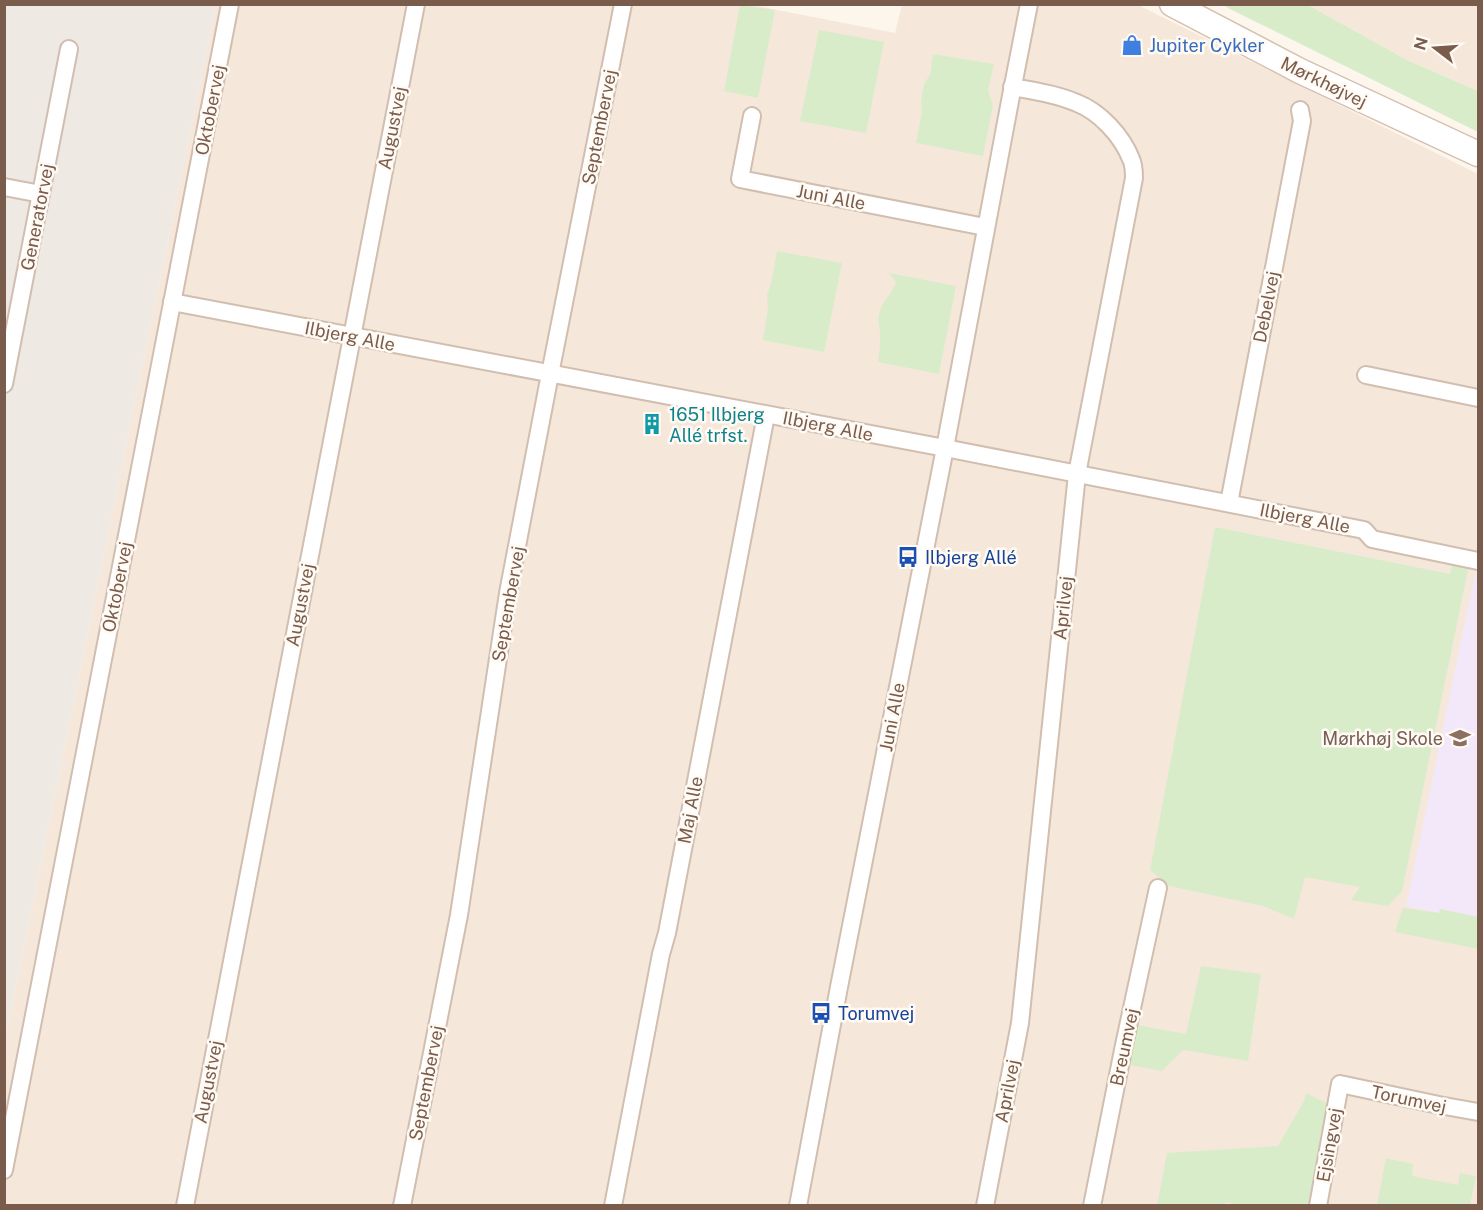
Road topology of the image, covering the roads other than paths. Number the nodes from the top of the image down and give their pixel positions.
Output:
1 (230, 4) edge
2 (416, 4) edge
3 (623, 4) edge
4 (1029, 4) edge
5 (1172, 4) edge
6 (69, 49) dead end
7 (1012, 87) junction
8 (1300, 110) dead end
9 (752, 116) dead end
10 (1479, 154) edge
11 (4, 187) edge
12 (41, 194) junction
13 (985, 227) junction
14 (172, 302) junction
15 (352, 336) junction
16 (550, 374) junction
17 (1366, 375) dead end
18 (4, 384) edge
19 (1479, 398) edge
20 (766, 415) junction
21 (945, 448) junction
22 (1077, 474) junction
23 (1229, 503) junction
24 (1479, 561) edge
25 (1158, 888) dead end
26 (1340, 1084) joint
27 (1479, 1112) edge
28 (4, 1170) edge
29 (185, 1206) edge
30 (402, 1206) edge
31 (613, 1206) edge
32 (798, 1206) edge
33 (985, 1206) edge
34 (1092, 1206) edge
35 (1318, 1206) edge

1 - 14 street, Oktobervej
2 - 15 street, Augustvej
3 - 16 street, Septembervej
4 - 7 street, Juni Alle
5 - 10 street, Mørkhøjvej
6 - 12 street, Generatorvej
7 - 13 street, Juni Alle
7 - 22 street, Aprilvej
8 - 23 street, Debelvej
9 - 13 street, Juni Alle
11 - 12 street
12 - 18 street, Generatorvej
13 - 21 street, Juni Alle
14 - 15 street, Ilbjerg Alle
14 - 28 street, Oktobervej
15 - 16 street, Ilbjerg Alle
15 - 29 street, Augustvej
16 - 20 street, Ilbjerg Alle
16 - 30 street, Septembervej
17 - 19 street
20 - 21 street, Ilbjerg Alle
20 - 31 street, Maj Alle
21 - 22 street, Ilbjerg Alle
21 - 32 street, Juni Alle
22 - 23 street, Ilbjerg Alle
22 - 33 street, Aprilvej
23 - 24 street, Ilbjerg Alle
25 - 34 street, Breumvej
26 - 27 street, Torumvej
26 - 35 street, Ejsingvej

